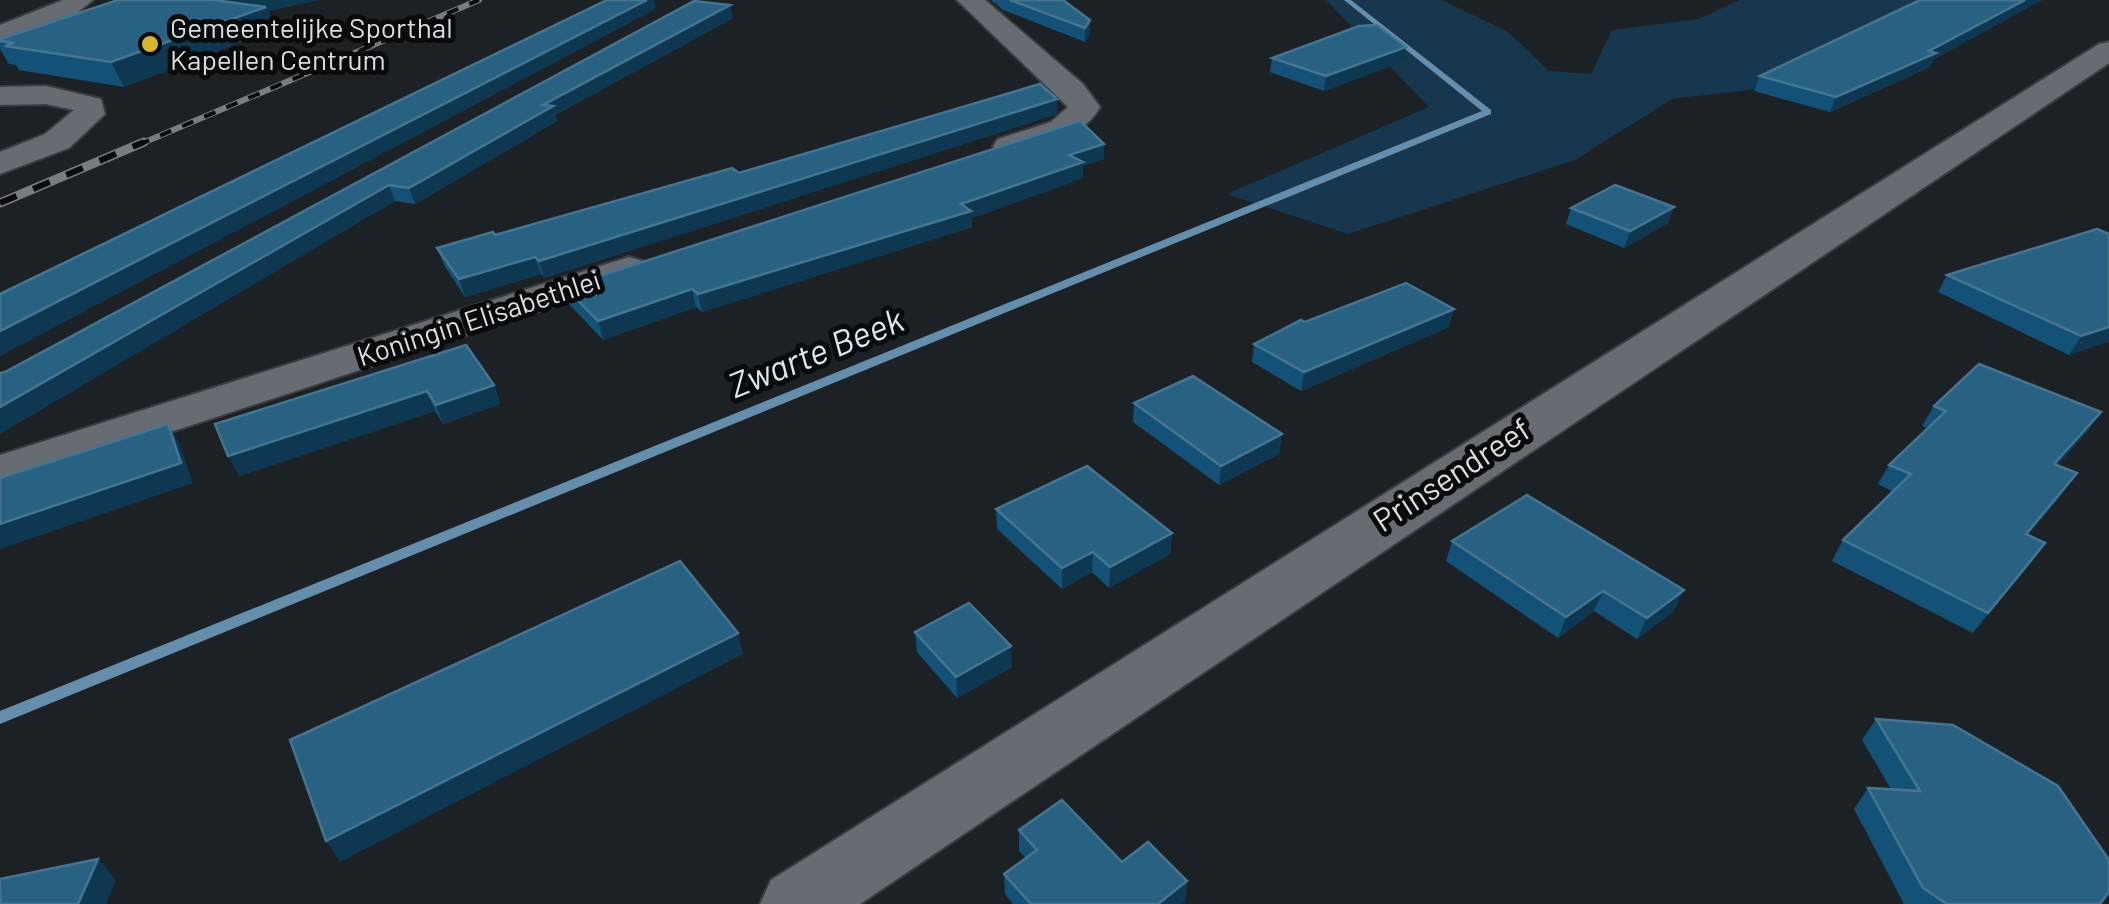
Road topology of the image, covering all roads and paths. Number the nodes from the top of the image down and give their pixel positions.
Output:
1 (80, 0) edge
2 (970, 0) edge
3 (0, 34) edge
4 (2109, 50) edge
5 (0, 96) edge
6 (966, 160) edge
7 (0, 164) edge
8 (663, 258) edge
9 (0, 472) edge
10 (798, 904) edge

1 - 3 street
2 - 6 street
4 - 10 street, Prinsendreef
5 - 7 street
8 - 9 street, Koningin Elisabethlei

